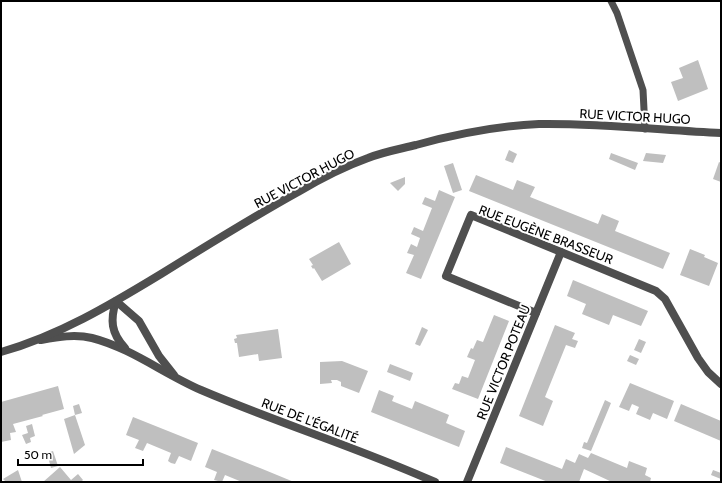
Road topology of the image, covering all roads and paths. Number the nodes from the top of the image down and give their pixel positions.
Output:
1 (611, 1) edge
2 (645, 129) junction
3 (721, 133) edge
4 (561, 252) junction
5 (116, 301) junction
6 (536, 313) junction
7 (38, 340) junction
8 (128, 351) junction
9 (1, 352) edge
10 (177, 378) junction
11 (721, 384) edge
12 (431, 481) edge
13 (467, 482) edge

1 - 2 lane
2 - 3 street, RUE VICTOR HUGO
2 - 5 street, RUE VICTOR HUGO
4 - 6 street, RUE VICTOR POTEAU
4 - 6 street, RUE EUGÈNE BRASSEUR
4 - 11 street, RUE EUGÈNE BRASSEUR
5 - 7 street, RUE VICTOR HUGO
5 - 8 street, RUE DE L'ÉGALITÉ
5 - 10 street, RUE DE L'ÉGALITÉ
6 - 13 street, RUE VICTOR POTEAU
7 - 8 street, RUE DE L'ÉGALITÉ
7 - 9 street, RUE VICTOR HUGO
8 - 10 street, RUE DE L'ÉGALITÉ
10 - 12 street, RUE DE L'ÉGALITÉ

